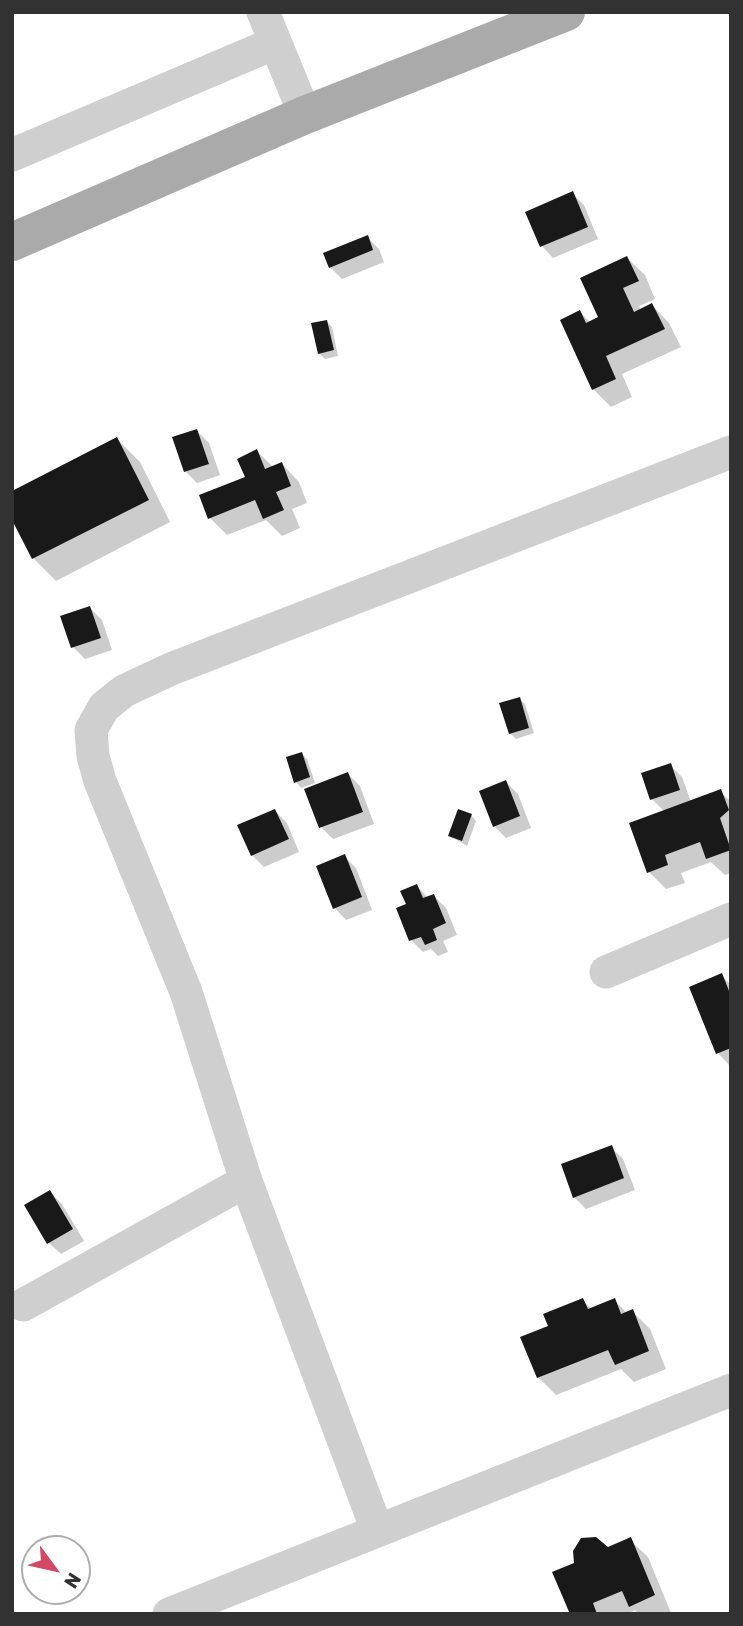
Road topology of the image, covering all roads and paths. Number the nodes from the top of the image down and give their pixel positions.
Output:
1 (263, 12) edge
2 (566, 12) edge
3 (275, 43) junction
4 (304, 114) junction
5 (12, 155) edge
6 (12, 242) edge
7 (731, 452) edge
8 (731, 919) edge
9 (606, 972) dead end
10 (246, 1181) junction
11 (23, 1305) dead end
12 (731, 1390) edge
13 (377, 1530) junction
14 (169, 1614) edge

1 - 3 street
2 - 4 main road
3 - 4 street
3 - 5 street
4 - 6 main road
7 - 10 street
8 - 9 street
10 - 11 street
10 - 13 street
12 - 13 street
13 - 14 street

